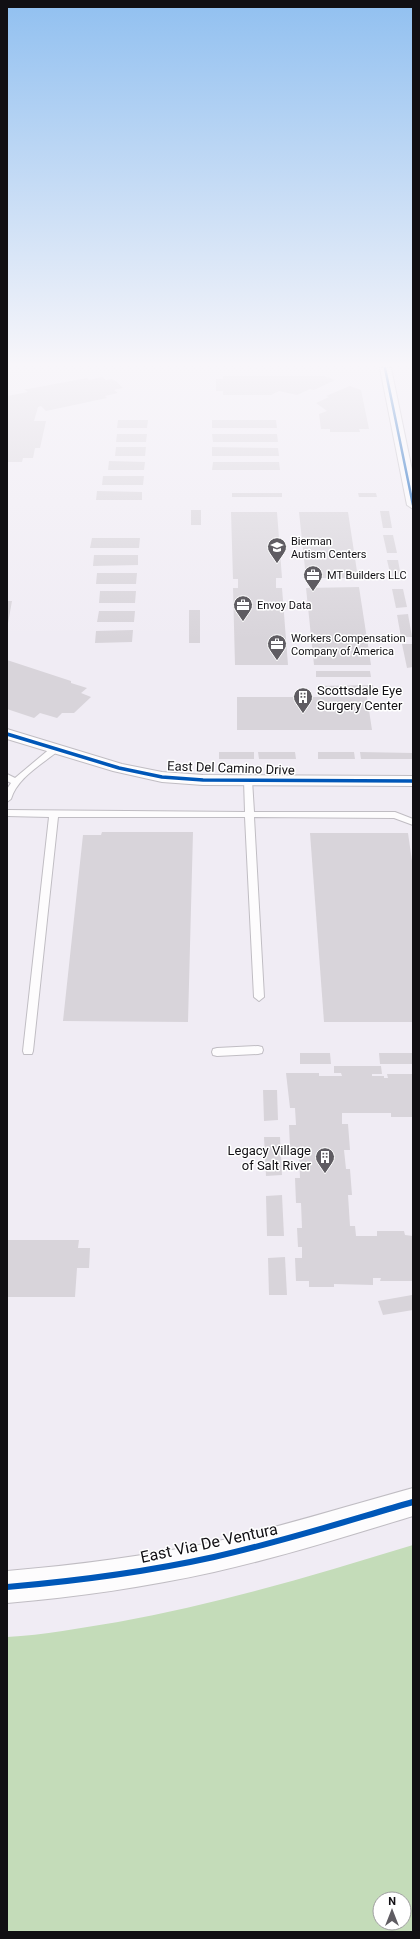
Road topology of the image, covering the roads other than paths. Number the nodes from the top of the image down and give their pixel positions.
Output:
1 (403, 458) edge
2 (413, 505) edge
3 (7, 734) edge
4 (55, 749) junction
5 (7, 777) edge
6 (248, 780) junction
7 (413, 780) edge
8 (16, 782) junction
9 (7, 799) edge
10 (7, 813) edge
11 (54, 814) junction
12 (250, 814) junction
13 (413, 822) edge
14 (259, 997) dead end
15 (258, 1050) dead end
16 (28, 1051) dead end
17 (217, 1052) dead end
18 (413, 1502) edge
19 (7, 1587) edge

1 - 2 street
3 - 4 street, East Del Camino Drive
4 - 6 street, East Del Camino Drive
4 - 8 lane
5 - 8 lane
6 - 7 street, East Del Camino Drive
6 - 12 lane
8 - 9 lane
10 - 11 lane
11 - 12 lane
11 - 16 lane
12 - 13 lane
12 - 14 lane
15 - 17 lane
18 - 19 main road, East Via De Ventura

